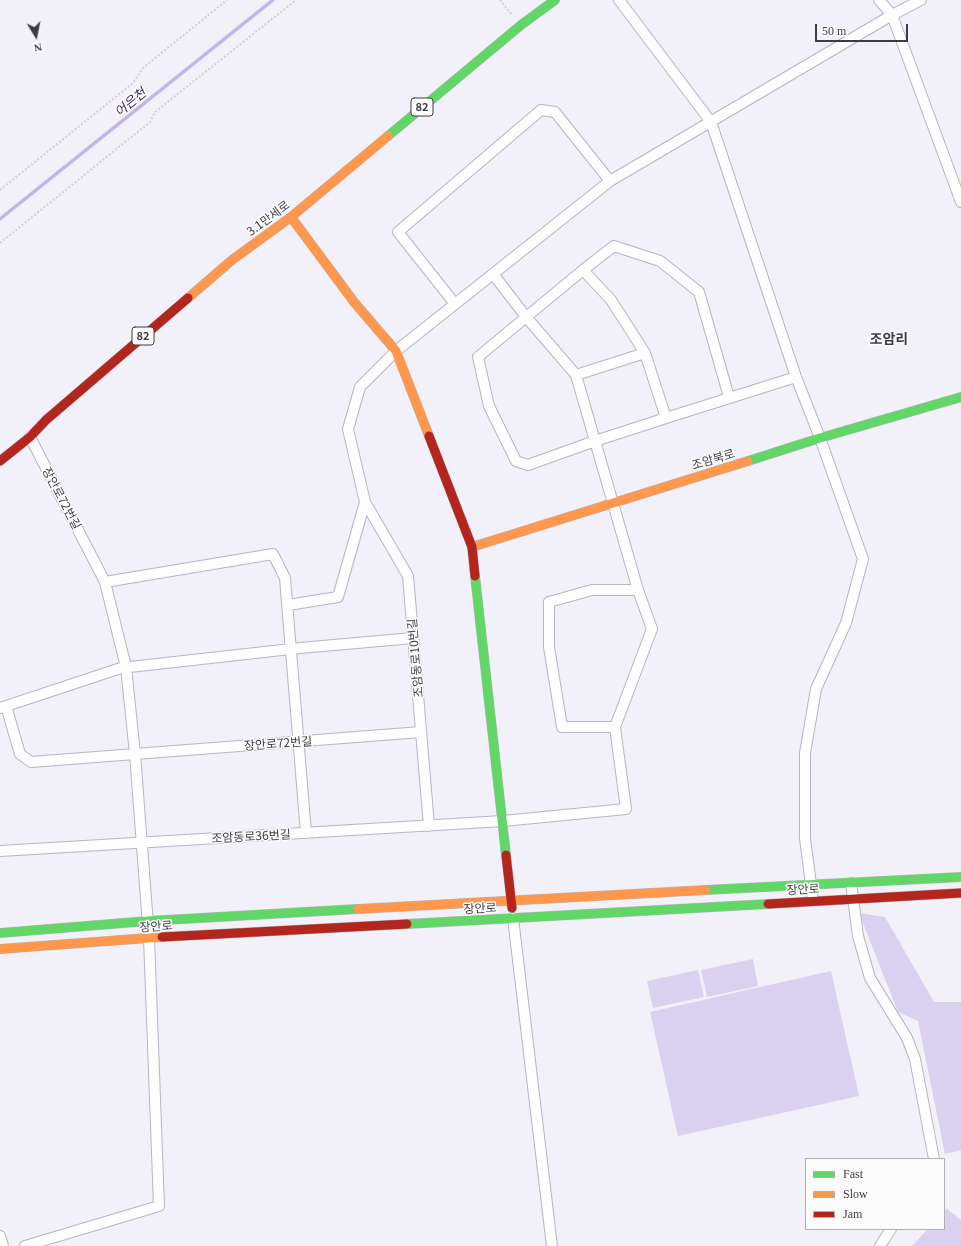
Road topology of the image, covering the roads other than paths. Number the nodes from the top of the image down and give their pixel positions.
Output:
1 (555, 0) edge
2 (619, 0) edge
3 (879, 0) edge
4 (921, 0) edge
5 (892, 15) junction
6 (711, 122) junction
7 (610, 181) junction
8 (961, 202) edge
9 (291, 217) junction
10 (583, 270) junction
11 (493, 274) junction
12 (455, 304) junction
13 (527, 318) junction
14 (396, 351) junction
15 (645, 353) junction
16 (576, 375) junction
17 (796, 377) junction
18 (729, 397) junction
19 (961, 397) edge
20 (666, 418) junction
21 (30, 436) junction
22 (820, 438) junction
23 (595, 441) junction
24 (0, 460) edge
25 (365, 502) junction
26 (613, 503) junction
27 (472, 547) junction
28 (106, 582) junction
29 (638, 590) junction
30 (288, 605) junction
31 (413, 638) junction
32 (292, 648) junction
33 (126, 667) junction
34 (3, 707) edge
35 (615, 727) junction
36 (421, 732) junction
37 (299, 742) junction
38 (135, 754) junction
39 (503, 821) junction
40 (429, 826) junction
41 (306, 833) junction
42 (141, 843) junction
43 (0, 851) edge
44 (961, 877) edge
45 (851, 883) junction
46 (811, 885) junction
47 (961, 893) edge
48 (852, 898) junction
49 (511, 900) junction
50 (813, 900) junction
51 (513, 918) junction
52 (148, 921) junction
53 (0, 933) edge
54 (149, 938) junction
55 (0, 949) edge
56 (934, 1158) edge
57 (889, 1230) edge
58 (0, 1236) edge
59 (3, 1246) edge
60 (26, 1246) edge
61 (552, 1246) edge
62 (880, 1246) edge

1 - 9 street, 3.1만세로 / 82
2 - 6 street
3 - 5 street
4 - 5 street, 조암동로10번길
5 - 6 street, 조암동로10번길
5 - 8 street
6 - 7 street, 조암동로10번길
6 - 17 street
7 - 11 street, 조암동로10번길
7 - 12 street
9 - 14 street
9 - 21 street, 3.1만세로 / 82
10 - 13 street
10 - 15 street
10 - 18 street
11 - 12 street, 조암동로10번길
11 - 13 street
12 - 14 street, 조암동로10번길
13 - 16 street
13 - 23 street
14 - 25 street, 조암동로10번길
14 - 27 street
15 - 16 street
15 - 20 street
16 - 23 street
17 - 18 street
17 - 22 street
18 - 20 street
19 - 22 street, 조암북로
20 - 23 street
21 - 24 street, 3.1만세로 / 82
21 - 28 street, 장안로72번길
22 - 26 street, 조암북로
22 - 46 street
23 - 26 street
25 - 30 street, 조암동로10번길
25 - 31 street, 조암동로10번길
26 - 27 street, 조암북로
26 - 29 street
27 - 39 street
28 - 30 street
28 - 33 street, 장안로72번길
29 - 35 street
29 - 35 street
30 - 32 street
31 - 32 street
31 - 36 street, 조암동로10번길
32 - 33 street
32 - 37 street
33 - 34 street
33 - 38 street, 장안로72번길
34 - 38 street, 장안로72번길
35 - 39 street, 조암동로36번길
36 - 37 street, 장안로72번길
36 - 40 street, 조암동로10번길
37 - 38 street, 장안로72번길
37 - 41 street
38 - 42 street, 장안로72번길
39 - 40 street, 조암동로36번길
39 - 49 street
40 - 41 street, 조암동로36번길
41 - 42 street, 조암동로36번길
42 - 43 street, 조암동로36번길
42 - 52 street, 장안로72번길
44 - 45 street, 장안로
45 - 46 street, 장안로
45 - 48 street
46 - 49 street, 장안로
46 - 50 street
47 - 48 street, 장안로
48 - 50 street, 장안로
48 - 56 street
49 - 51 street
49 - 52 street, 장안로
50 - 51 street, 장안로
51 - 54 street, 장안로
51 - 61 street
52 - 53 street, 장안로
52 - 54 street, 장안로72번길
54 - 55 street, 장안로
54 - 60 street, 장안로72번길
57 - 62 street
58 - 59 street

